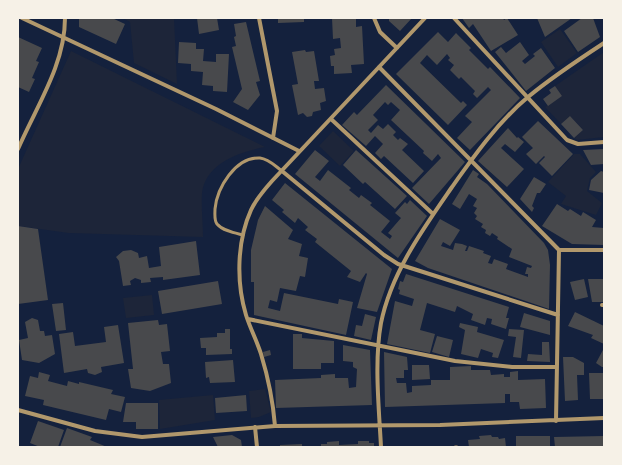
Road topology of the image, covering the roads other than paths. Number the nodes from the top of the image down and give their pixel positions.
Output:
1 (22, 18) edge
2 (65, 18) edge
3 (259, 18) edge
4 (374, 18) edge
5 (425, 18) edge
6 (454, 18) edge
7 (64, 38) junction
8 (604, 43) edge
9 (397, 48) junction
10 (379, 67) junction
11 (528, 98) junction
12 (331, 119) junction
13 (273, 138) junction
14 (604, 142) edge
15 (18, 149) edge
16 (299, 151) junction
17 (471, 161) junction
18 (282, 170) junction
19 (433, 214) junction
20 (243, 235) junction
21 (559, 250) junction
22 (604, 250) edge
23 (402, 266) junction
24 (558, 315) junction
25 (248, 319) junction
26 (378, 346) junction
27 (557, 366) junction
28 (18, 410) edge
29 (604, 418) edge
30 (556, 421) junction
31 (380, 425) junction
32 (275, 426) junction
33 (255, 427) junction
34 (257, 447) edge
35 (381, 447) edge

1 - 7 street
2 - 7 street
3 - 13 street
4 - 9 street
5 - 9 street
6 - 11 street
7 - 13 street
7 - 15 street
8 - 11 street
9 - 10 street
10 - 12 street
10 - 17 street
11 - 14 street
11 - 17 street
12 - 16 street
12 - 19 street
13 - 16 street
16 - 18 street
17 - 19 street
17 - 21 street
18 - 20 street
18 - 20 lane
18 - 23 street
19 - 23 street
20 - 25 street
21 - 22 street
21 - 24 street
23 - 24 street
23 - 26 street
24 - 27 street
25 - 26 street
25 - 32 street
26 - 27 street
26 - 31 street
27 - 30 street
28 - 33 street
29 - 30 street
30 - 31 street
31 - 32 street
31 - 35 street
32 - 33 street
33 - 34 street

